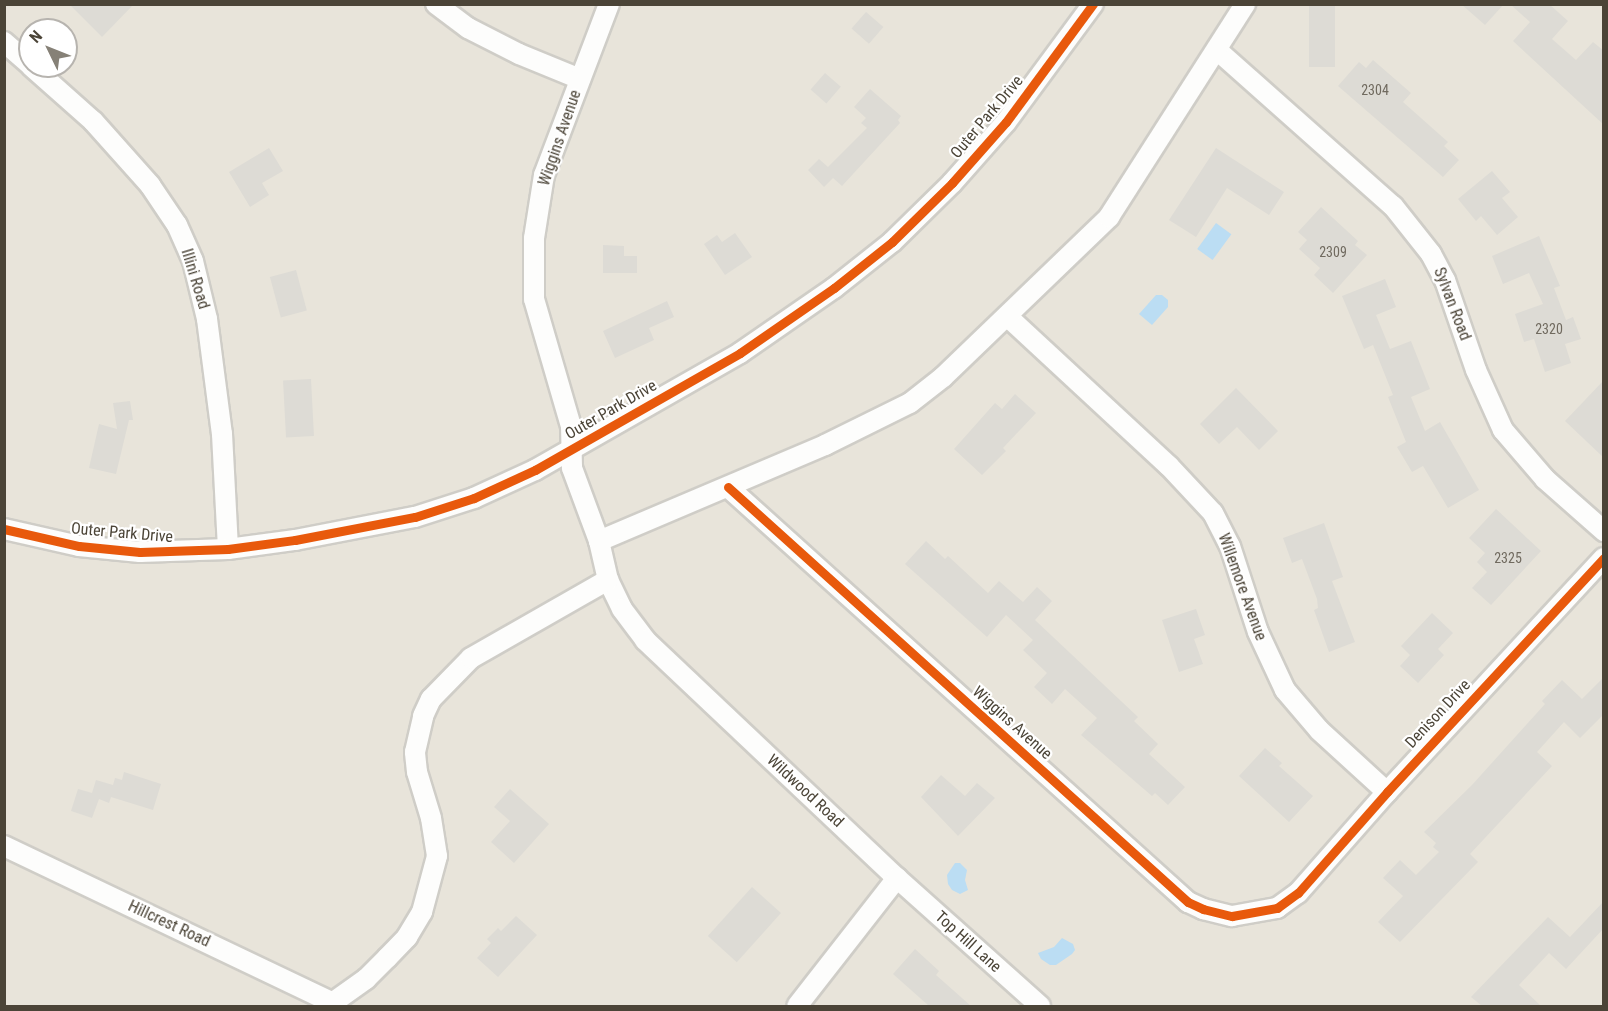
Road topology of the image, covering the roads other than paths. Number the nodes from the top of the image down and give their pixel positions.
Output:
1 (436, 4) edge
2 (609, 4) edge
3 (1093, 4) edge
4 (1245, 4) edge
5 (4, 42) edge
6 (1217, 50) junction
7 (18, 54) edge
8 (45, 78) edge
9 (580, 79) junction
10 (1008, 317) junction
11 (571, 450) junction
12 (728, 487) junction
13 (4, 529) edge
14 (1604, 531) edge
15 (599, 541) junction
16 (228, 549) junction
17 (1604, 558) edge
18 (608, 580) junction
19 (1387, 792) junction
20 (4, 846) edge
21 (897, 878) junction
22 (1298, 893) joint
23 (330, 1005) edge
24 (797, 1006) edge
25 (1040, 1006) edge

1 - 9 street
2 - 9 street, Wiggins Avenue
3 - 11 street, Outer Park Drive
4 - 6 street
5 - 7 street, Illini Road
6 - 10 street
6 - 14 street, Sylvan Road
8 - 16 street, Illini Road
9 - 11 street, Wiggins Avenue
10 - 12 street
10 - 19 street, Willemore Avenue
11 - 15 street, Wildwood Road
11 - 16 street, Outer Park Drive
12 - 15 street
12 - 22 street, Wiggins Avenue
13 - 16 street, Outer Park Drive
15 - 18 street, Wildwood Road
17 - 19 street, Denison Drive
18 - 21 street, Wildwood Road
18 - 23 street
19 - 22 street, Denison Drive
20 - 23 street, Hillcrest Road
21 - 24 street
21 - 25 street, Top Hill Lane

